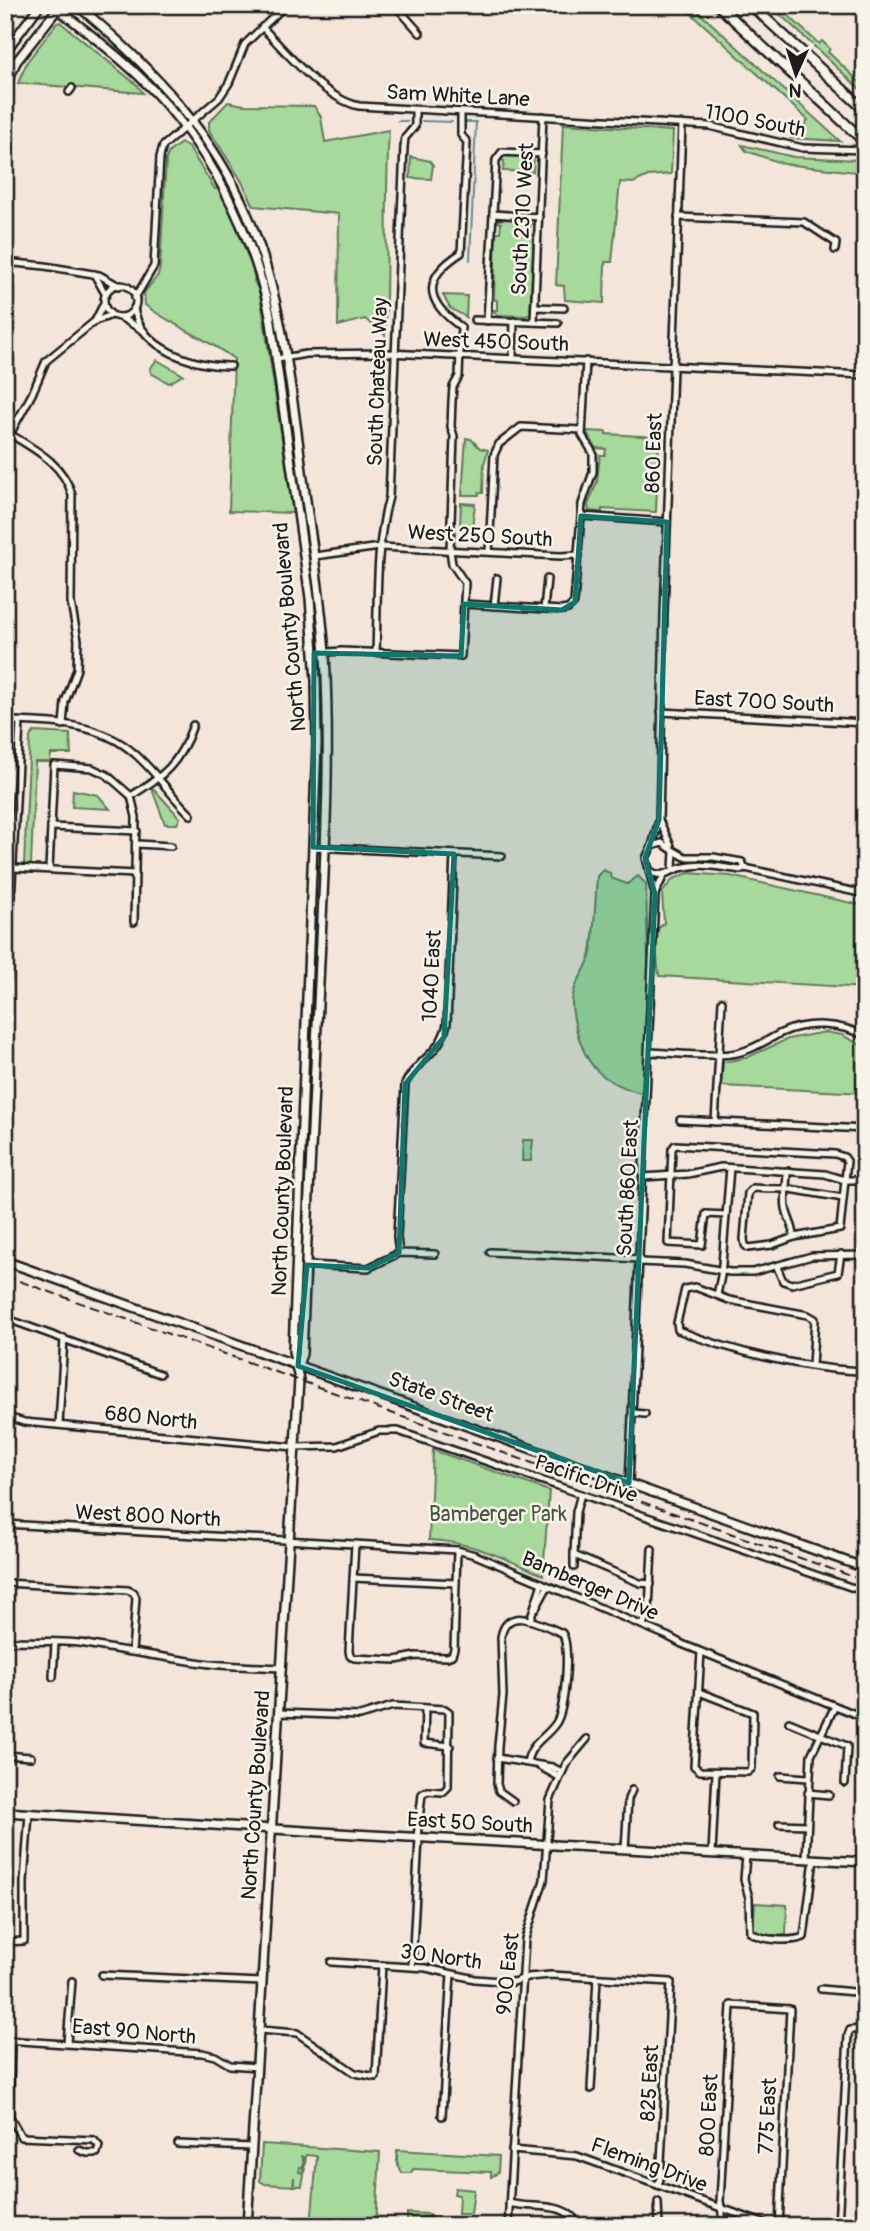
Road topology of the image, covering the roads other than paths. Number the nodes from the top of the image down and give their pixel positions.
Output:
1 (40, 5) edge
2 (77, 5) edge
3 (286, 5) edge
4 (395, 5) edge
5 (718, 5) edge
6 (751, 5) edge
7 (57, 6) edge
8 (262, 27) junction
9 (420, 33) dead end
10 (5, 51) edge
11 (5, 87) edge
12 (865, 110) edge
13 (415, 114) junction
14 (461, 116) junction
15 (543, 116) junction
16 (187, 124) junction
17 (682, 124) junction
18 (865, 142) edge
19 (865, 150) edge
20 (542, 153) junction
21 (493, 214) junction
22 (539, 217) junction
23 (678, 217) junction
24 (835, 250) dead end
25 (5, 262) edge
26 (94, 274) junction
27 (144, 282) junction
28 (119, 286) junction
29 (128, 288) junction
30 (106, 295) junction
31 (135, 298) junction
32 (104, 303) junction
33 (535, 307) junction
34 (134, 308) junction
35 (564, 308) dead end
36 (112, 315) junction
37 (120, 317) junction
38 (474, 320) dead end
39 (94, 321) junction
40 (487, 321) junction
41 (514, 321) junction
42 (534, 322) junction
43 (558, 323) dead end
44 (144, 331) junction
45 (396, 354) junction
46 (459, 356) junction
47 (286, 358) junction
48 (513, 358) junction
49 (276, 359) junction
50 (586, 361) junction
51 (673, 365) junction
52 (231, 366) dead end
53 (865, 375) edge
54 (582, 429) junction
55 (8, 433) edge
56 (581, 516) junction
57 (667, 522) junction
58 (380, 547) junction
59 (450, 550) junction
60 (489, 552) junction
61 (578, 555) junction
62 (314, 556) junction
63 (496, 578) dead end
64 (547, 579) dead end
65 (464, 604) junction
66 (494, 606) junction
67 (544, 609) junction
68 (324, 651) junction
69 (376, 652) junction
70 (314, 653) junction
71 (661, 712) junction
72 (5, 721) edge
73 (20, 722) junction
74 (865, 723) edge
75 (63, 725) junction
76 (193, 725) dead end
77 (157, 779) junction
78 (131, 796) junction
79 (191, 815) dead end
80 (659, 820) junction
81 (51, 827) junction
82 (137, 834) junction
83 (326, 843) junction
84 (137, 844) junction
85 (171, 846) dead end
86 (652, 846) junction
87 (313, 847) junction
88 (673, 849) junction
89 (454, 853) junction
90 (502, 856) dead end
91 (13, 868) junction
92 (745, 868) junction
93 (48, 869) junction
94 (673, 869) junction
95 (649, 870) junction
96 (135, 874) junction
97 (664, 875) junction
98 (655, 894) junction
99 (865, 894) edge
100 (134, 922) dead end
101 (7, 973) edge
102 (722, 1001) dead end
103 (5, 1023) edge
104 (865, 1036) edge
105 (649, 1052) junction
106 (719, 1055) junction
107 (680, 1120) dead end
108 (715, 1122) junction
109 (865, 1129) edge
110 (730, 1168) junction
111 (787, 1171) junction
112 (671, 1176) junction
113 (644, 1177) junction
114 (845, 1180) junction
115 (865, 1180) edge
116 (786, 1189) junction
117 (843, 1198) junction
118 (726, 1215) junction
119 (794, 1237) junction
120 (490, 1252) dead end
121 (399, 1253) junction
122 (435, 1254) dead end
123 (841, 1254) junction
124 (865, 1255) edge
125 (640, 1260) junction
126 (5, 1261) edge
127 (307, 1265) junction
128 (777, 1267) junction
129 (721, 1270) junction
130 (717, 1295) junction
131 (5, 1318) edge
132 (64, 1338) junction
133 (812, 1365) junction
134 (298, 1366) junction
135 (865, 1371) edge
136 (160, 1374) dead end
137 (633, 1413) junction
138 (645, 1414) dead end
139 (5, 1416) edge
140 (59, 1425) junction
141 (294, 1447) junction
142 (629, 1483) junction
143 (581, 1493) junction
144 (5, 1524) edge
145 (288, 1540) junction
146 (355, 1544) junction
147 (652, 1549) dead end
148 (457, 1550) junction
149 (574, 1555) junction
150 (574, 1567) dead end
151 (865, 1568) edge
152 (353, 1578) junction
153 (5, 1583) edge
154 (456, 1583) junction
155 (545, 1584) junction
156 (651, 1584) junction
157 (865, 1592) edge
158 (530, 1620) junction
159 (643, 1625) junction
160 (5, 1641) edge
161 (55, 1643) junction
162 (132, 1652) junction
163 (701, 1652) junction
164 (282, 1668) junction
165 (53, 1676) dead end
166 (699, 1692) junction
167 (835, 1706) junction
168 (425, 1708) junction
169 (279, 1713) junction
170 (865, 1718) edge
171 (789, 1722) dead end
172 (821, 1734) junction
173 (587, 1739) dead end
174 (450, 1746) junction
175 (5, 1755) edge
176 (31, 1757) dead end
177 (497, 1758) junction
178 (530, 1762) junction
179 (716, 1772) junction
180 (560, 1774) junction
181 (780, 1776) dead end
182 (808, 1778) junction
183 (845, 1783) dead end
184 (632, 1790) dead end
185 (808, 1793) junction
186 (829, 1795) dead end
187 (513, 1801) dead end
188 (5, 1812) edge
189 (29, 1813) junction
190 (779, 1824) dead end
191 (807, 1825) junction
192 (272, 1829) junction
193 (418, 1838) junction
194 (547, 1845) junction
195 (625, 1849) junction
196 (712, 1854) junction
197 (746, 1856) junction
198 (810, 1859) junction
199 (865, 1862) edge
200 (5, 1942) edge
201 (331, 1962) dead end
202 (382, 1965) junction
203 (412, 1966) junction
204 (451, 1974) junction
205 (102, 1975) dead end
206 (597, 1978) junction
207 (522, 1979) junction
208 (72, 1981) dead end
209 (261, 1982) junction
210 (671, 1982) joint
211 (821, 1989) dead end
212 (865, 1993) edge
213 (731, 2005) joint
214 (865, 2029) edge
215 (259, 2030) junction
216 (8, 2040) edge
217 (67, 2043) junction
218 (257, 2067) junction
219 (591, 2089) dead end
220 (442, 2116) dead end
221 (178, 2144) dead end
222 (252, 2147) junction
223 (79, 2150) dead end
224 (512, 2150) junction
225 (658, 2185) junction
226 (658, 2202) dead end
227 (509, 2203) junction
228 (722, 2208) junction
229 (247, 2226) edge
230 (508, 2226) edge
231 (580, 2226) edge
232 (659, 2226) edge
233 (724, 2226) edge
234 (771, 2226) edge
235 (779, 2226) edge
236 (838, 2226) edge

1 - 10 main road
2 - 16 main road, North County Boulevard
3 - 8 street
4 - 9 street
5 - 18 highway
6 - 12 highway
7 - 11 main road
7 - 16 main road, North County Boulevard
8 - 13 street, Sam White Lane
8 - 16 street
13 - 14 street, Sam White Lane
13 - 45 street, South Chateau Way
14 - 15 street, Sam White Lane
14 - 46 street
15 - 17 street, Sam White Lane
15 - 20 street, South 2310 West
16 - 27 street
16 - 47 main road, North County Boulevard
16 - 49 main road, North County Boulevard
17 - 19 street, 1100 South
17 - 23 street, 860 East
20 - 21 street
20 - 22 street, South 2310 West
21 - 22 street
21 - 40 street
22 - 33 street, South 2310 West
23 - 24 street
23 - 51 street, 860 East
25 - 26 street
26 - 28 street
26 - 30 street
27 - 29 street
27 - 31 street
28 - 29 street
28 - 30 street
29 - 31 street
30 - 32 street
31 - 34 street
32 - 36 street
32 - 39 street
33 - 35 street
33 - 42 street, South 2310 West
34 - 37 street
34 - 44 street
36 - 37 street
36 - 39 street
37 - 44 street
38 - 40 street
39 - 55 street
40 - 41 street
41 - 42 street
41 - 48 street
42 - 43 street
44 - 52 street
45 - 46 street, West 450 South
45 - 47 street, West 450 South
45 - 58 street, South Chateau Way
46 - 48 street, West 450 South
46 - 59 street
47 - 49 street, West 450 South
47 - 62 main road, North County Boulevard
48 - 50 street, West 450 South
49 - 70 main road, North County Boulevard
50 - 51 street, West 450 South
50 - 54 street
51 - 53 street, West 450 South
51 - 57 street, 860 East
54 - 56 street
54 - 60 street
55 - 75 street
56 - 57 street
56 - 61 street
57 - 71 street, 860 East
58 - 59 street, West 250 South
58 - 62 street, West 250 South
58 - 69 street, South Chateau Way
59 - 60 street, West 250 South
59 - 65 street
60 - 61 street, West 250 South
61 - 67 street
62 - 68 main road, North County Boulevard
63 - 66 street
64 - 67 street
65 - 66 street
65 - 69 street
66 - 67 street
68 - 69 street
68 - 70 street
68 - 83 main road, North County Boulevard
70 - 87 main road, North County Boulevard
71 - 74 street, East 700 South
71 - 80 street, 860 East
72 - 73 street
73 - 75 street
73 - 91 street
75 - 77 street
76 - 77 street
77 - 78 street
77 - 79 street
78 - 81 street
78 - 82 street
80 - 86 street
80 - 88 street
81 - 82 street
81 - 93 street
82 - 84 street
83 - 87 street
83 - 89 street
83 - 127 main road, North County Boulevard
84 - 85 street
84 - 96 street
86 - 88 street
86 - 95 street
87 - 134 main road, North County Boulevard
88 - 92 street
88 - 94 street
89 - 90 street
89 - 121 street, 1040 East
91 - 93 street
91 - 101 street
92 - 94 street
92 - 99 street
93 - 96 street
94 - 97 street
95 - 97 street
95 - 98 street, South 860 East
96 - 100 street
97 - 98 street, South 860 East
98 - 105 street, South 860 East
101 - 103 street
102 - 106 street
104 - 106 street
105 - 106 street
105 - 113 street, South 860 East
106 - 108 street
107 - 108 street
108 - 109 street
110 - 111 street
110 - 112 street
110 - 118 street
111 - 114 street
111 - 116 street
112 - 113 street
112 - 114 street
112 - 118 street
113 - 125 street, South 860 East
114 - 115 street
114 - 117 street
116 - 117 street
116 - 119 street
116 - 119 street
117 - 119 street
118 - 129 street
120 - 125 street
121 - 122 street
121 - 127 street
123 - 124 street
123 - 128 street
123 - 128 street
125 - 129 street
125 - 137 street, South 860 East
126 - 134 main road, State Street
127 - 134 main road, North County Boulevard
128 - 129 street
129 - 130 street
130 - 133 street
130 - 133 street
131 - 132 street
132 - 136 street
132 - 140 street
133 - 135 street
134 - 141 main road, North County Boulevard
134 - 142 main road, State Street
137 - 138 street
137 - 142 street, South 860 East
139 - 140 street, 680 North
140 - 141 street, 680 North
141 - 143 street, Pacific Drive
141 - 145 main road, North County Boulevard
142 - 151 main road, State Street
143 - 149 street
143 - 157 street, Pacific Drive
144 - 145 street, West 800 North
145 - 146 street, Bamberger Drive
145 - 164 main road, North County Boulevard
146 - 148 street, Bamberger Drive
146 - 152 street
147 - 156 street
148 - 154 street
148 - 155 street, Bamberger Drive
149 - 150 street
149 - 156 street
152 - 154 street
152 - 154 street
153 - 162 street
155 - 158 street
155 - 159 street, Bamberger Drive
156 - 159 street
158 - 177 street
158 - 178 street
159 - 163 street, Bamberger Drive
160 - 161 street
161 - 162 street
161 - 165 street
162 - 164 street
163 - 166 street
163 - 167 street, Bamberger Drive
164 - 169 main road, North County Boulevard
166 - 179 street
166 - 179 street
167 - 170 street, Bamberger Drive
167 - 172 street
168 - 169 street
168 - 174 street
168 - 174 street
169 - 192 main road, North County Boulevard
171 - 172 street
172 - 182 street
172 - 183 street
173 - 180 street, 900 East
174 - 193 street
175 - 176 street
177 - 178 street
177 - 187 street
178 - 180 street
179 - 196 street
180 - 194 street, 900 East
181 - 182 street
182 - 185 street
184 - 195 street
185 - 186 street
185 - 191 street
188 - 189 main road, East 50 South
189 - 192 main road, East 50 South
189 - 200 street
190 - 191 street
191 - 198 street
192 - 193 main road, East 50 South
192 - 209 main road, North County Boulevard
193 - 194 main road, East 50 South
193 - 203 street
194 - 195 main road, East 50 South
194 - 207 street, 900 East
195 - 196 main road, East 50 South
196 - 197 main road, East 50 South
197 - 198 main road, East 50 South
197 - 198 street
198 - 199 main road, East 50 South
201 - 202 street, 30 North
202 - 203 street, 30 North
202 - 215 street
203 - 204 street, 30 North
204 - 207 street, 30 North
204 - 220 street
205 - 209 street
206 - 207 street, 30 North
206 - 210 street, 30 North
206 - 219 street
207 - 224 street, 900 East
208 - 217 street
209 - 215 main road, North County Boulevard
210 - 225 street, 825 East
211 - 212 street
213 - 228 street, 800 East
213 - 235 street, 775 East
214 - 236 street
215 - 218 main road, North County Boulevard
216 - 217 street, East 90 North
216 - 223 street
217 - 218 street, East 90 North
218 - 222 main road, North County Boulevard
221 - 222 street
222 - 229 main road, North County Boulevard
224 - 225 street, Fleming Drive
224 - 227 street, 900 East
225 - 228 street, Fleming Drive
226 - 232 street
227 - 230 street, 900 East
227 - 231 street
228 - 233 street, 800 East
228 - 234 street, Fleming Drive

